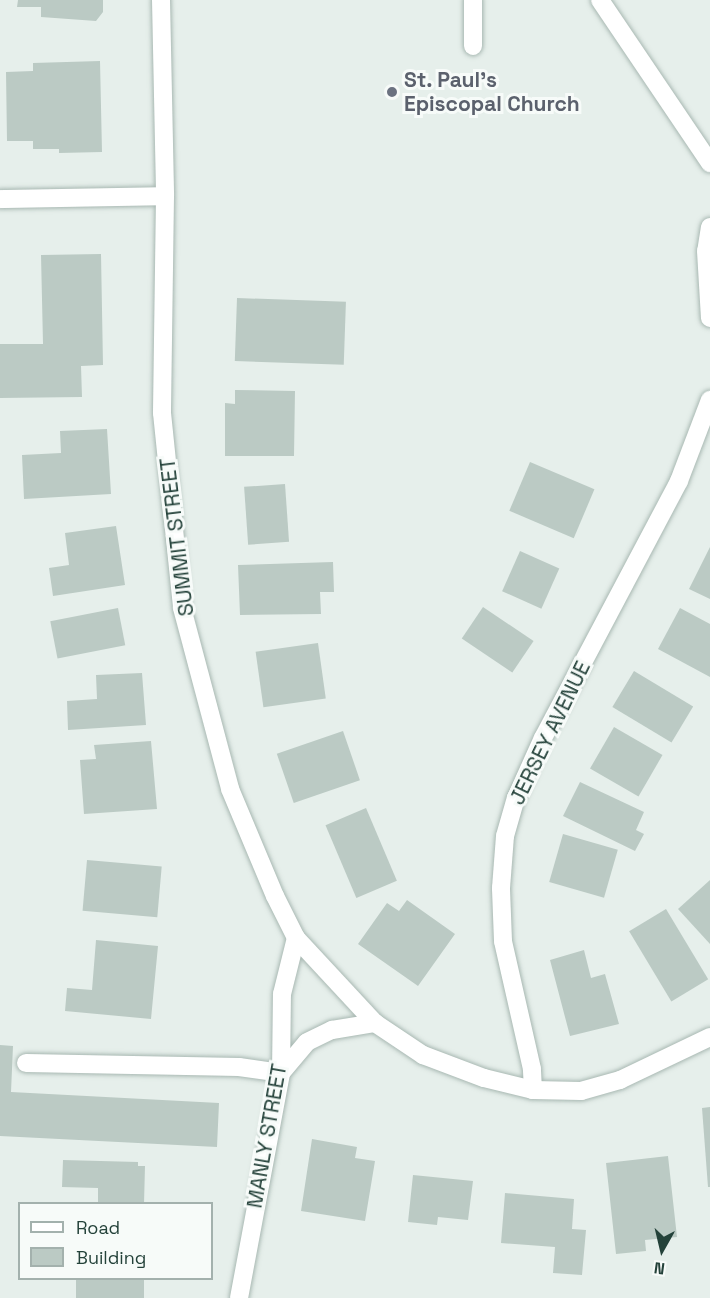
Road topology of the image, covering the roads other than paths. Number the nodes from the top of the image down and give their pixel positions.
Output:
1 (161, 0) edge
2 (473, 0) edge
3 (600, 0) edge
4 (473, 46) dead end
5 (710, 163) edge
6 (165, 196) junction
7 (0, 199) edge
8 (710, 226) edge
9 (710, 318) edge
10 (710, 400) edge
11 (296, 938) junction
12 (375, 1023) junction
13 (708, 1036) edge
14 (26, 1063) dead end
15 (281, 1073) junction
16 (533, 1090) junction
17 (239, 1298) edge

1 - 6 street, SUMMIT STREET
2 - 4 street
3 - 5 street
6 - 7 street
6 - 11 street, SUMMIT STREET
8 - 9 street
10 - 16 street, JERSEY AVENUE
11 - 12 street, SUMMIT STREET
11 - 15 street, MANLY STREET
12 - 15 street
12 - 16 street, SUMMIT STREET
13 - 16 street, SUMMIT STREET
14 - 15 street
15 - 17 street, MANLY STREET

